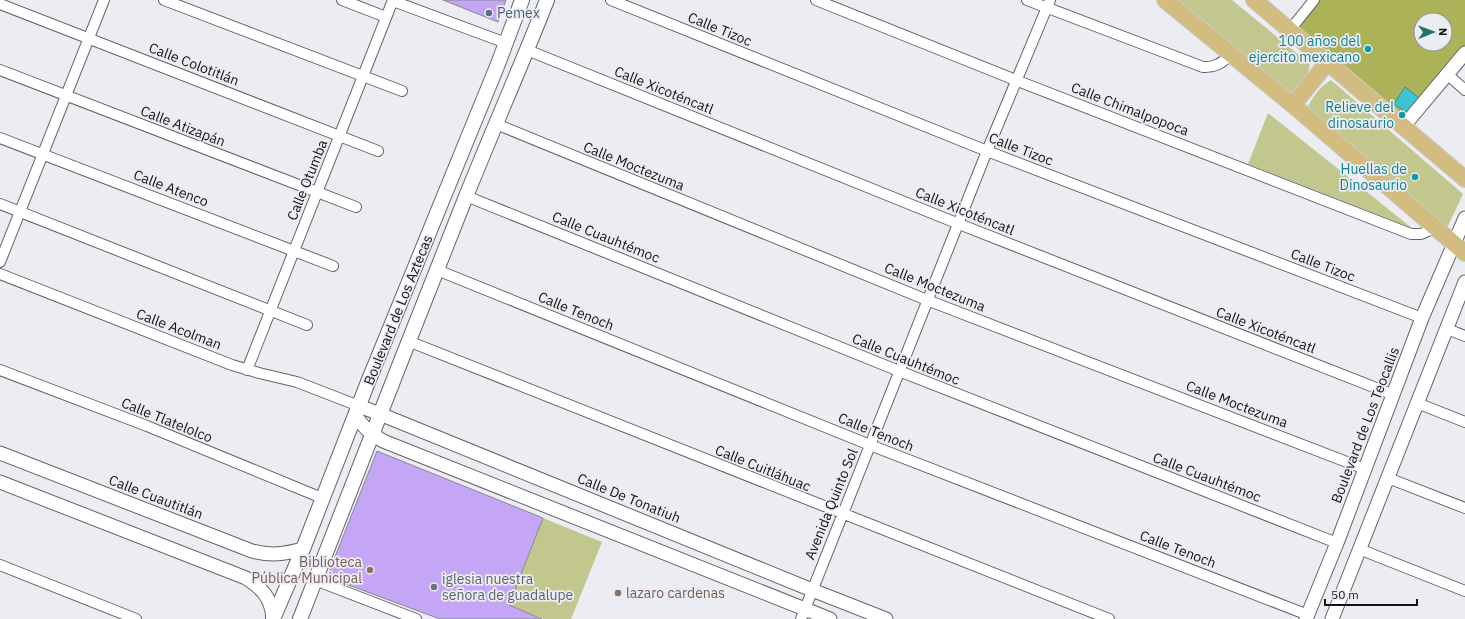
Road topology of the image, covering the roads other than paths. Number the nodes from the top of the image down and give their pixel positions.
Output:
1 (104, 0) edge
2 (164, 0) edge
3 (342, 0) edge
4 (393, 0) edge
5 (522, 0) edge
6 (547, 0) edge
7 (611, 0) edge
8 (816, 0) edge
9 (1027, 0) edge
10 (1165, 0) edge
11 (1254, 0) edge
12 (1314, 0) edge
13 (0, 4) edge
14 (1049, 4) edge
15 (386, 18) junction
16 (1290, 30) junction
17 (89, 38) junction
18 (506, 43) junction
19 (527, 50) junction
20 (1465, 53) edge
21 (1231, 55) junction
22 (1327, 63) junction
23 (498, 64) junction
24 (0, 70) edge
25 (519, 72) junction
26 (1447, 74) junction
27 (363, 76) junction
28 (1018, 80) junction
29 (1465, 90) edge
30 (402, 91) dead end
31 (66, 96) junction
32 (1293, 105) junction
33 (496, 124) junction
34 (1403, 127) junction
35 (340, 135) junction
36 (0, 138) edge
37 (378, 151) dead end
38 (987, 151) junction
39 (42, 154) junction
40 (1465, 179) edge
41 (317, 193) junction
42 (466, 196) junction
43 (0, 204) edge
44 (356, 207) dead end
45 (19, 211) junction
46 (1465, 218) edge
47 (959, 224) junction
48 (1435, 228) junction
49 (1459, 248) edge
50 (294, 251) junction
51 (0, 262) edge
52 (333, 266) dead end
53 (436, 270) junction
54 (0, 274) edge
55 (1465, 282) edge
56 (927, 300) junction
57 (270, 310) junction
58 (1422, 318) junction
59 (308, 325) dead end
60 (1447, 329) junction
61 (1465, 336) edge
62 (408, 341) junction
63 (0, 370) edge
64 (247, 370) junction
65 (898, 371) junction
66 (1394, 395) junction
67 (1417, 404) junction
68 (355, 408) junction
69 (380, 414) junction
70 (1465, 422) edge
71 (371, 434) junction
72 (870, 444) junction
73 (0, 453) edge
74 (1365, 469) junction
75 (1388, 478) junction
76 (0, 482) edge
77 (322, 498) junction
78 (1465, 508) edge
79 (842, 514) junction
80 (1337, 543) junction
81 (303, 549) junction
82 (1359, 549) junction
83 (0, 565) edge
84 (315, 580) junction
85 (812, 590) junction
86 (1465, 592) edge
87 (803, 614) edge
88 (1307, 617) edge
89 (136, 619) edge
90 (273, 619) edge
91 (300, 619) edge
92 (416, 619) edge
93 (830, 619) edge
94 (886, 619) edge
95 (1109, 619) edge
96 (1332, 619) edge

1 - 17 street
2 - 27 street
3 - 15 street
4 - 15 street, Calle Otumba
4 - 18 street
5 - 18 main road, Boulevard de Los Aztecas
6 - 19 main road, Boulevard de Los Aztecas
7 - 38 street, Calle Tizoc
8 - 28 street, Calle Chimalpopoca
9 - 14 street
10 - 21 main road
11 - 16 main road
12 - 16 street
13 - 17 street, Calle Colotitlán
14 - 21 street
14 - 28 street, Avenida Quinto Sol
15 - 27 street, Calle Otumba
16 - 22 main road
17 - 31 street
17 - 35 street, Calle Colotitlán
18 - 23 main road, Boulevard de Los Aztecas
19 - 25 main road, Boulevard de Los Aztecas
19 - 47 street, Calle Xicoténcatl
20 - 26 street
21 - 32 main road
22 - 32 main road
22 - 34 main road
23 - 25 main road
23 - 68 main road, Boulevard de Los Aztecas
24 - 31 street, Calle Atizapán
25 - 33 main road, Boulevard de Los Aztecas
26 - 29 street
26 - 34 street
27 - 30 street
27 - 35 street, Calle Otumba
28 - 38 street, Avenida Quinto Sol
28 - 48 street, Calle Chimalpopoca
31 - 39 street
31 - 41 street, Calle Atizapán
32 - 48 main road
33 - 42 main road, Boulevard de Los Aztecas
33 - 56 street, Calle Moctezuma
34 - 40 main road
35 - 37 street, Calle Colotitlán
35 - 41 street, Calle Otumba
36 - 39 street, Calle Atenco
38 - 47 street, Avenida Quinto Sol
38 - 58 street, Calle Tizoc
39 - 45 street
39 - 50 street, Calle Atenco
41 - 44 street, Calle Atizapán
41 - 50 street, Calle Otumba
42 - 53 main road, Boulevard de Los Aztecas
42 - 65 street, Calle Cuauhtémoc
43 - 45 street
45 - 51 street
45 - 57 street
46 - 49 street
47 - 56 street, Avenida Quinto Sol
47 - 66 street, Calle Xicoténcatl
48 - 49 main road
49 - 58 street, Boulevard de Los Teocallis
50 - 52 street, Calle Atenco
50 - 57 street, Calle Otumba
53 - 62 main road, Boulevard de Los Aztecas
53 - 72 street, Calle Tenoch
54 - 64 street, Calle Acolman
55 - 60 street
56 - 65 street, Avenida Quinto Sol
56 - 74 street, Calle Moctezuma
57 - 59 street
57 - 64 street, Calle Otumba
58 - 66 street, Boulevard de Los Teocallis
60 - 61 street
60 - 67 street
62 - 69 main road, Boulevard de Los Aztecas
62 - 79 street, Calle Cuitláhuac
63 - 77 street, Calle Tlatelolco
64 - 68 street, Calle Acolman
65 - 72 street, Avenida Quinto Sol
65 - 80 street, Calle Cuauhtémoc
66 - 74 street, Boulevard de Los Teocallis
67 - 70 street
67 - 75 street
68 - 69 street, Calle De Tonatiuh
68 - 71 street
68 - 77 main road, Boulevard de Los Aztecas
69 - 71 main road, Boulevard de Los Aztecas
69 - 85 street, Calle De Tonatiuh
71 - 84 main road, Boulevard de Los Aztecas
71 - 87 street
72 - 79 street, Avenida Quinto Sol
72 - 88 street, Calle Tenoch
73 - 81 street, Calle Cuautitlán
74 - 80 street, Boulevard de Los Teocallis
75 - 78 street
75 - 82 street
76 - 90 street
77 - 81 main road, Boulevard de Los Aztecas
79 - 85 street, Avenida Quinto Sol
79 - 95 street, Calle Cuitláhuac
80 - 88 street, Boulevard de Los Teocallis
81 - 90 main road, Boulevard de Los Aztecas
82 - 86 street
82 - 96 street
83 - 89 street
84 - 91 main road, Boulevard de Los Aztecas
84 - 92 street
85 - 87 street, Avenida Quinto Sol
85 - 94 street, Calle De Tonatiuh
87 - 93 street

